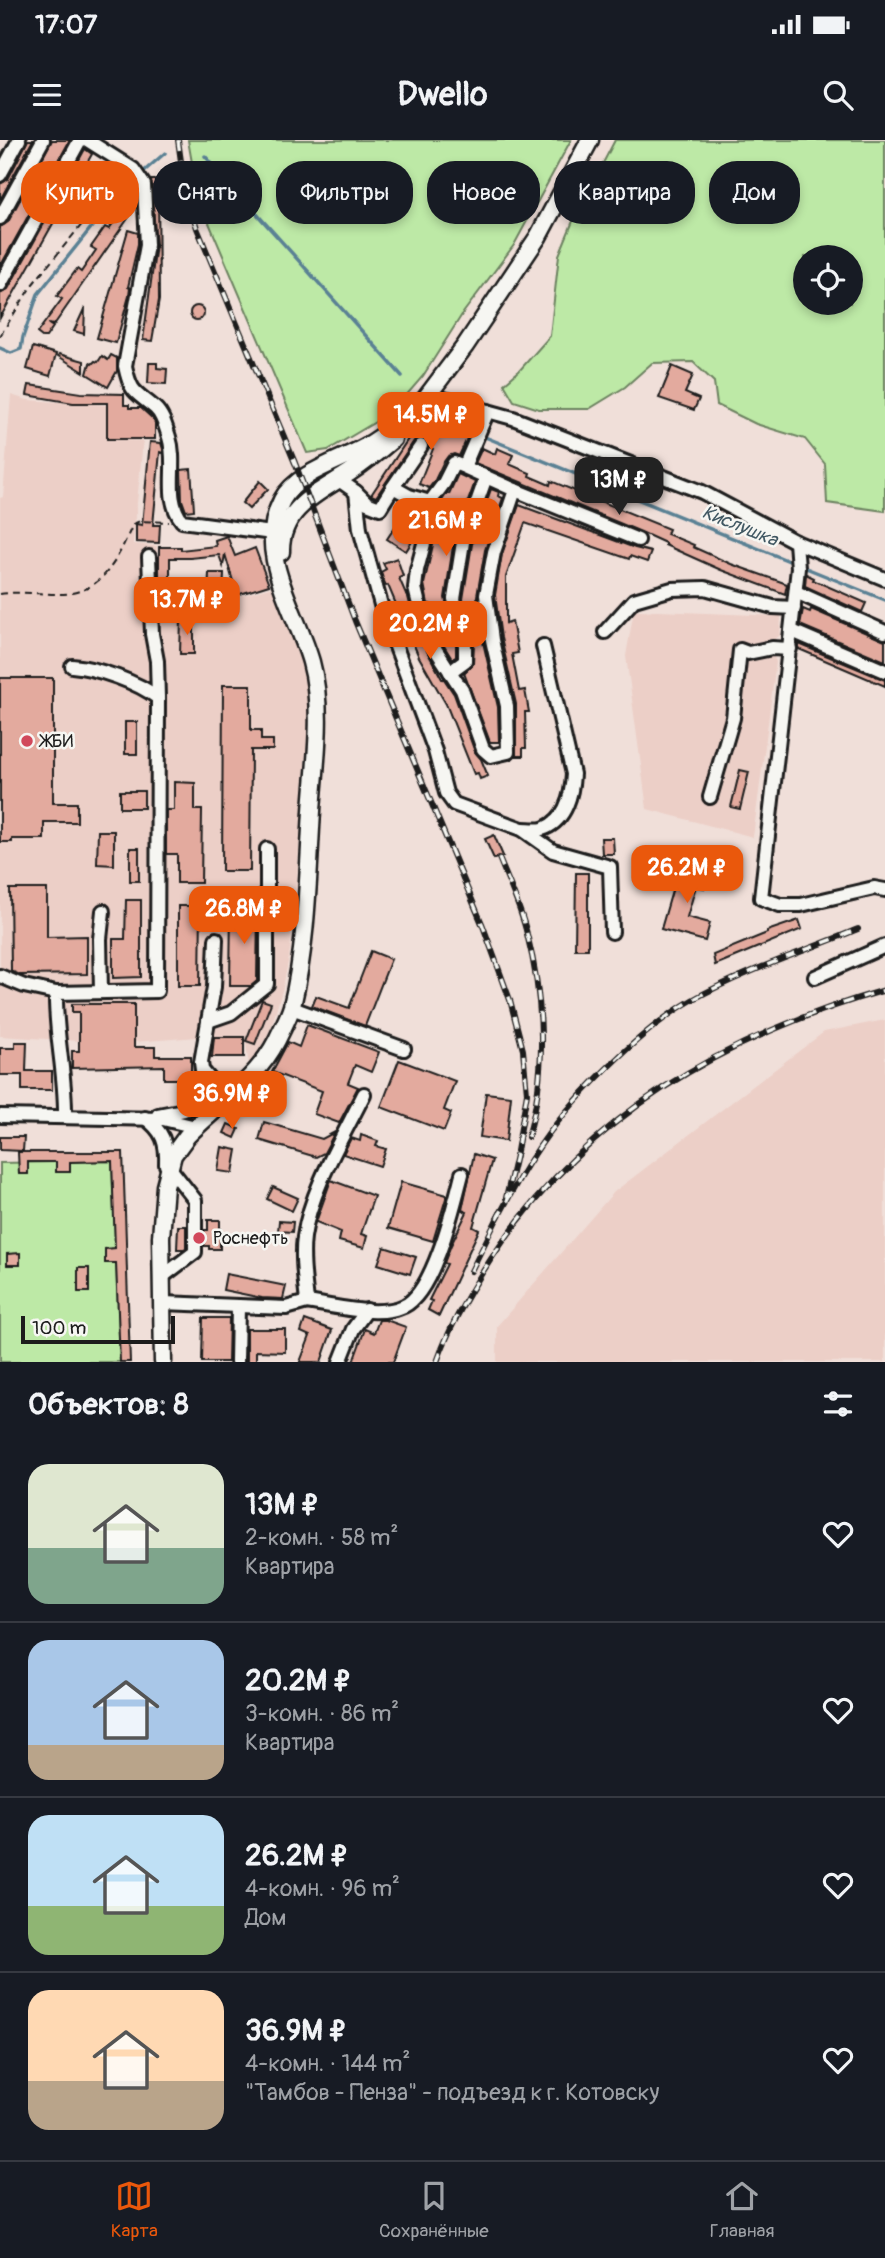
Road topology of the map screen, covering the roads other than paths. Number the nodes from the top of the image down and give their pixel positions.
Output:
1 (19, 140) edge
2 (43, 140) edge
3 (80, 140) edge
4 (87, 140) edge
5 (590, 140) edge
6 (0, 175) edge
7 (0, 218) edge
8 (0, 285) edge
9 (425, 400) junction
10 (488, 411) junction
11 (421, 446) dead end
12 (464, 467) junction
13 (486, 477) junction
14 (339, 480) junction
15 (393, 487) junction
16 (515, 490) junction
17 (356, 492) junction
18 (430, 502) junction
19 (272, 533) junction
20 (638, 540) dead end
21 (796, 542) junction
22 (149, 556) dead end
23 (885, 579) edge
24 (281, 581) junction
25 (796, 592) junction
26 (794, 608) junction
27 (792, 631) junction
28 (605, 632) dead end
29 (885, 632) edge
30 (543, 646) dead end
31 (790, 649) junction
32 (72, 666) dead end
33 (885, 671) edge
34 (450, 672) junction
35 (158, 698) junction
36 (710, 797) dead end
37 (522, 829) junction
38 (267, 849) dead end
39 (885, 890) edge
40 (103, 911) dead end
41 (612, 932) dead end
42 (216, 939) dead end
43 (885, 946) edge
44 (0, 976) edge
45 (815, 977) dead end
46 (101, 992) junction
47 (56, 993) junction
48 (292, 1008) junction
49 (208, 1021) junction
50 (404, 1049) dead end
51 (240, 1087) junction
52 (364, 1094) dead end
53 (223, 1095) junction
54 (0, 1116) edge
55 (65, 1117) junction
56 (144, 1118) junction
57 (196, 1126) junction
58 (169, 1167) junction
59 (462, 1174) dead end
60 (165, 1186) junction
61 (162, 1277) junction
62 (307, 1302) junction
63 (163, 1303) junction
64 (238, 1306) junction
65 (367, 1310) junction
66 (163, 1362) edge
67 (237, 1362) edge
68 (340, 1362) edge

1 - 6 street
2 - 7 street
3 - 8 street
4 - 19 street
5 - 9 main road
9 - 10 street
9 - 14 main road
9 - 19 main road
10 - 12 street
10 - 21 street
11 - 15 street
12 - 13 street
12 - 18 street
13 - 16 street
13 - 34 street
14 - 17 street
14 - 24 main road
15 - 17 street
15 - 18 street
16 - 20 street
16 - 34 street
17 - 37 street
18 - 34 street
19 - 24 main road
21 - 23 street
21 - 25 street
22 - 35 street
24 - 48 main road
25 - 26 street
25 - 29 street
26 - 27 street
26 - 28 street
27 - 31 street
27 - 33 street
30 - 37 street
31 - 36 street
31 - 39 street
32 - 35 street
35 - 46 street
37 - 41 street
38 - 49 street
40 - 46 street
42 - 49 street
43 - 45 street
44 - 47 street
46 - 47 street
47 - 55 street
48 - 50 street
48 - 51 main road
49 - 53 street
51 - 53 street
51 - 57 main road
52 - 62 street
53 - 56 street
54 - 55 street
55 - 56 street
56 - 57 street
56 - 60 street
57 - 58 main road
58 - 60 main road
58 - 61 street
59 - 65 street
60 - 61 main road
61 - 63 main road
62 - 64 street
62 - 65 street
63 - 64 street
63 - 66 main road
64 - 67 street
65 - 68 street

